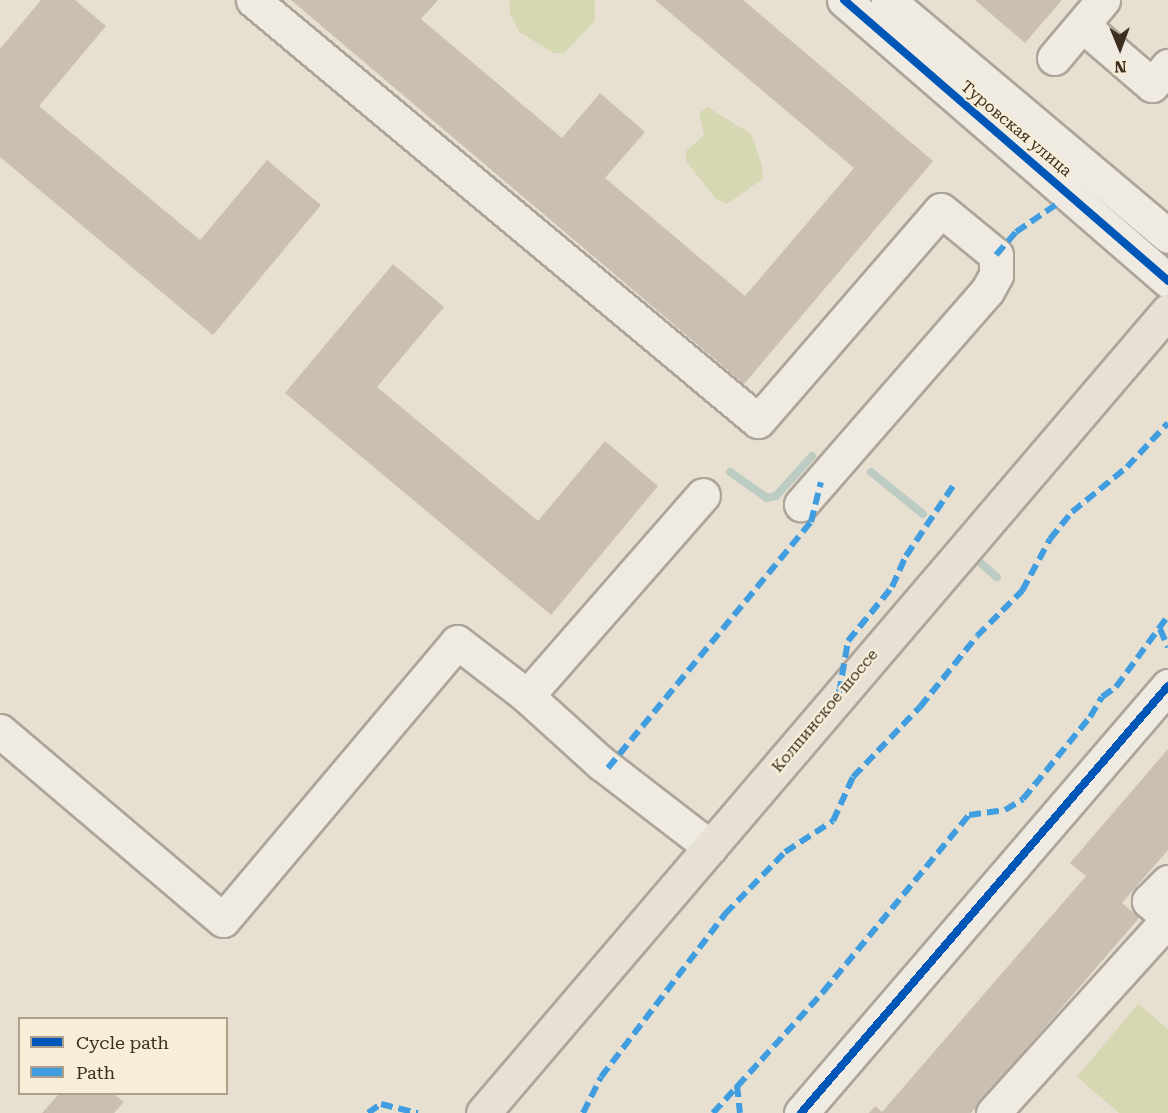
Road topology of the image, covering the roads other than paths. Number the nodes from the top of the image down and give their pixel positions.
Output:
1 (254, 0) edge
2 (844, 0) edge
3 (888, 0) edge
4 (1103, 0) edge
5 (1082, 25) junction
6 (1054, 58) dead end
7 (1168, 66) edge
8 (1168, 236) edge
9 (1168, 281) edge
10 (1168, 311) edge
11 (703, 495) dead end
12 (801, 504) dead end
13 (1168, 686) edge
14 (527, 696) junction
15 (0, 731) edge
16 (710, 848) junction
17 (1168, 882) edge
18 (1168, 918) edge
19 (483, 1113) edge
20 (801, 1113) edge
21 (993, 1113) edge

1 - 12 street
2 - 9 street, Туровская улица
3 - 8 street, Туровская улица
4 - 5 street
5 - 6 street
5 - 7 street
10 - 16 main road, Колпинское шоссе
11 - 14 street
13 - 20 street
14 - 15 street
14 - 16 street
16 - 19 main road, Колпинское шоссе
17 - 18 street
18 - 21 street

